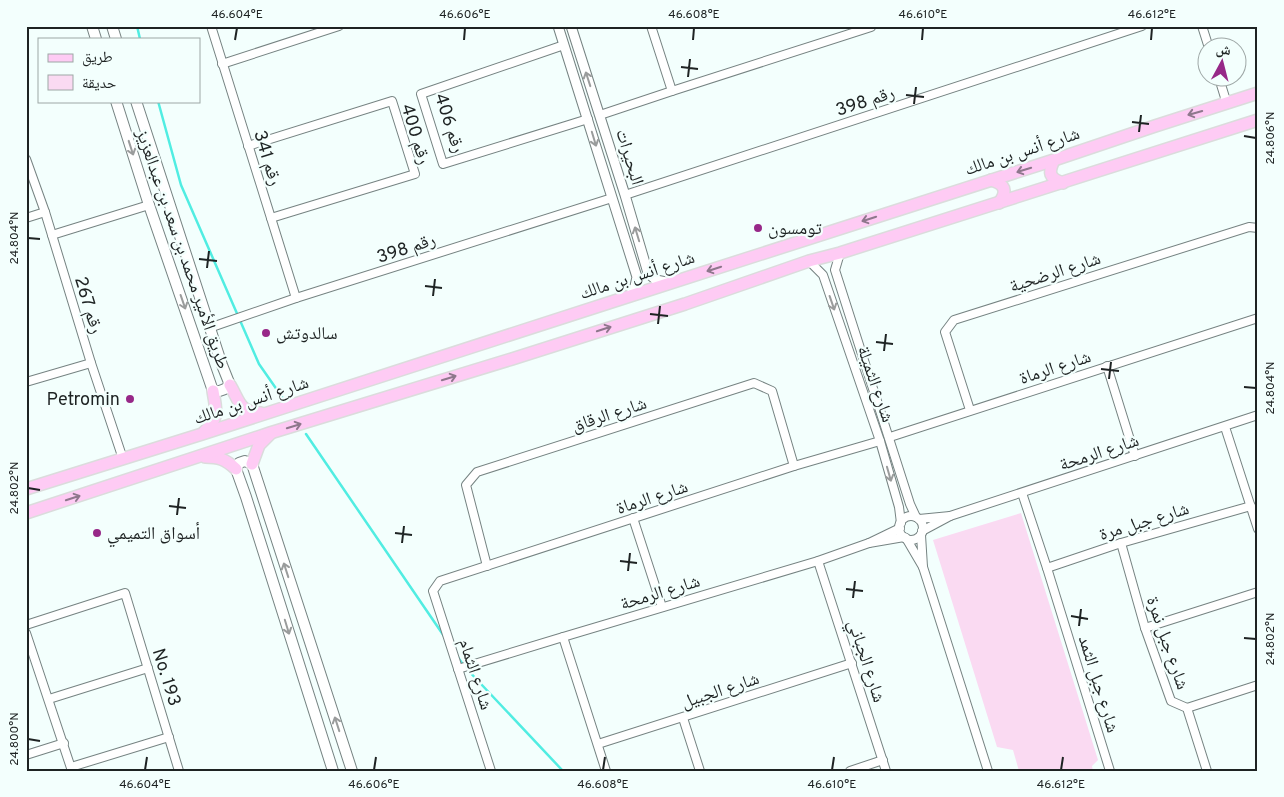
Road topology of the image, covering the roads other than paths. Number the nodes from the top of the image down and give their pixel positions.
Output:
1 (92, 26) edge
2 (112, 26) edge
3 (211, 26) edge
4 (339, 26) edge
5 (558, 26) edge
6 (571, 26) edge
7 (651, 26) edge
8 (871, 26) edge
9 (1142, 26) edge
10 (1202, 26) edge
11 (96, 38) edge
12 (116, 38) edge
13 (1206, 38) edge
14 (564, 45) junction
15 (222, 64) junction
16 (1221, 88) edge
17 (672, 91) junction
18 (1258, 93) edge
19 (116, 102) edge
20 (136, 102) edge
21 (1227, 104) junction
22 (600, 116) junction
23 (588, 119) junction
24 (1258, 120) edge
25 (248, 146) junction
26 (26, 159) edge
27 (1054, 160) junction
28 (991, 180) junction
29 (1062, 183) junction
30 (625, 195) junction
31 (612, 198) junction
32 (999, 203) junction
33 (149, 205) junction
34 (45, 212) junction
35 (26, 218) edge
36 (271, 218) junction
37 (1258, 228) edge
38 (52, 235) junction
39 (840, 253) junction
40 (643, 257) junction
41 (631, 258) junction
42 (809, 261) junction
43 (671, 283) junction
44 (630, 296) junction
45 (296, 298) junction
46 (1258, 318) edge
47 (209, 328) junction
48 (91, 363) junction
49 (1107, 366) junction
50 (26, 382) edge
51 (230, 385) junction
52 (213, 391) junction
53 (970, 410) junction
54 (268, 413) junction
55 (1258, 416) edge
56 (1225, 427) junction
57 (270, 433) junction
58 (202, 434) junction
59 (890, 437) junction
60 (880, 442) junction
61 (200, 456) junction
62 (1134, 456) junction
63 (123, 459) junction
64 (252, 464) junction
65 (794, 466) junction
66 (236, 469) junction
67 (26, 490) edge
68 (1022, 493) junction
69 (1251, 506) junction
70 (26, 512) edge
71 (950, 516) junction
72 (633, 518) junction
73 (918, 518) junction
74 (900, 526) junction
75 (1258, 529) edge
76 (922, 533) junction
77 (905, 538) junction
78 (869, 543) junction
79 (1121, 543) junction
80 (818, 561) junction
81 (488, 566) junction
82 (923, 567) junction
83 (1047, 568) junction
84 (436, 587) joint
85 (1258, 592) edge
86 (662, 607) junction
87 (26, 625) edge
88 (1145, 628) junction
89 (26, 633) edge
90 (563, 637) junction
91 (852, 663) junction
92 (148, 668) junction
93 (458, 669) junction
94 (1258, 685) edge
95 (49, 699) junction
96 (1187, 708) junction
97 (683, 718) junction
98 (169, 737) junction
99 (64, 743) junction
100 (598, 744) junction
101 (26, 755) edge
102 (883, 760) junction
103 (72, 769) edge
104 (179, 771) edge
105 (333, 771) edge
106 (352, 771) edge
107 (491, 771) edge
108 (606, 771) edge
109 (700, 771) edge
110 (850, 771) edge
111 (886, 771) edge
112 (988, 771) edge
113 (1110, 771) edge
114 (1207, 771) edge

1 - 11 main road
2 - 12 main road
3 - 15 street, رقم 341
4 - 15 street
5 - 14 street, البحيرات
22 -> 6 street, البحيرات
7 - 17 street
8 - 17 street
9 - 30 street, رقم 398
10 - 13 street
14 - 23 street, البحيرات
14 - 23 street, رقم 406
15 - 25 street, رقم 341
16 - 21 street
17 - 22 street
18 - 21 main road, شارع أنس بن مالك
19 -> 33 main road, طريق الأمير محمد بن سعد بن عبدالعزيز
20 - 47 main road, طريق الأمير محمد بن سعد بن عبدالعزيز
21 -> 27 main road, شارع أنس بن مالك
22 - 30 street, البحيرات
23 -> 31 street, البحيرات
24 - 29 main road
25 - 36 street, رقم 341
25 - 36 street, رقم 400
26 - 34 street, رقم 267
27 -> 28 main road, شارع أنس بن مالك
27 - 29 main road
28 - 32 main road
28 -> 43 main road, شارع أنس بن مالك
29 - 32 main road
40 -> 30 street, البحيرات
31 - 41 street, البحيرات
31 - 45 street, رقم 398
32 - 39 main road
33 - 38 street
33 -> 52 main road, طريق الأمير محمد بن سعد بن عبدالعزيز
34 - 35 street
34 - 38 street, رقم 267
36 - 45 street, رقم 341
37 - 53 street, شارع الرضحية
38 - 48 street, رقم 267
39 - 42 main road
39 - 59 street, شارع الثميلة
40 - 41 street
40 - 43 street, البحيرات
41 - 44 street, البحيرات
57 -> 42 main road
42 -> 60 street, شارع الثميلة
43 - 44 main road, شارع أنس بن مالك
44 - 54 main road, شارع أنس بن مالك
45 - 47 street, رقم 398
46 - 49 street, شارع الرماة
47 - 51 main road, طريق الأمير محمد بن سعد بن عبدالعزيز
48 - 50 street
48 - 63 street, رقم 267
49 - 53 street, شارع الرماة
49 - 62 street
51 - 52 main road, طريق الأمير محمد بن سعد بن عبدالعزيز
51 - 54 main road
52 - 58 main road
53 - 59 street, شارع الرماة
54 - 58 main road, شارع أنس بن مالك
55 - 56 street, شارع الرمحة
56 - 62 street, شارع الرمحة
56 - 69 street
57 - 61 main road
57 - 64 main road
58 - 63 main road, شارع أنس بن مالك
59 - 73 street, شارع الثميلة
60 - 65 street, شارع الرماة
60 -> 74 street, شارع الثميلة
61 - 66 main road
70 -> 61 main road
62 - 68 street, شارع الرمحة
63 - 67 main road, شارع أنس بن مالك
64 - 66 main road
106 -> 64 main road
65 - 72 street, شارع الرماة
65 - 81 street, شارع الرقاق
66 -> 105 main road
68 - 71 street, شارع الرمحة
68 - 83 street, شارع جبل الثمد
69 - 75 street
69 - 79 street, شارع جبل مرة
71 - 73 street
71 - 76 street
72 - 81 street, شارع الرماة
72 - 86 street
73 - 74 street
73 - 76 street
74 - 77 street
74 - 78 street
76 - 77 street
76 - 82 street
77 - 78 street
77 - 82 street
78 - 80 street, شارع الرمحة
79 - 83 street, شارع جبل مرة
79 - 88 street, شارع جبل نمرة
80 - 86 street, شارع الرمحة
80 - 91 street, شارع الجباني
81 - 84 street, شارع الرماة
82 - 112 street
83 - 113 street, شارع جبل الثمد
84 - 93 street, شارع الثمام
85 - 88 street
86 - 90 street, شارع الرمحة
87 - 92 street, No. 193
88 - 96 street, شارع جبل نمرة
89 - 95 street
90 - 93 street, شارع الرمحة
90 - 100 street
91 - 97 street, شارع الجبيل
91 - 102 street, شارع الجباني
92 - 95 street
92 - 98 street, No. 193
93 - 107 street, شارع الثمام
94 - 96 street
95 - 99 street
96 - 114 street, شارع جبل نمرة
97 - 100 street, شارع الجبيل
97 - 109 street
98 - 103 street
98 - 104 street, No. 193
99 - 101 street
99 - 103 street
100 - 108 street
102 - 110 street
102 - 111 street, شارع الجباني

